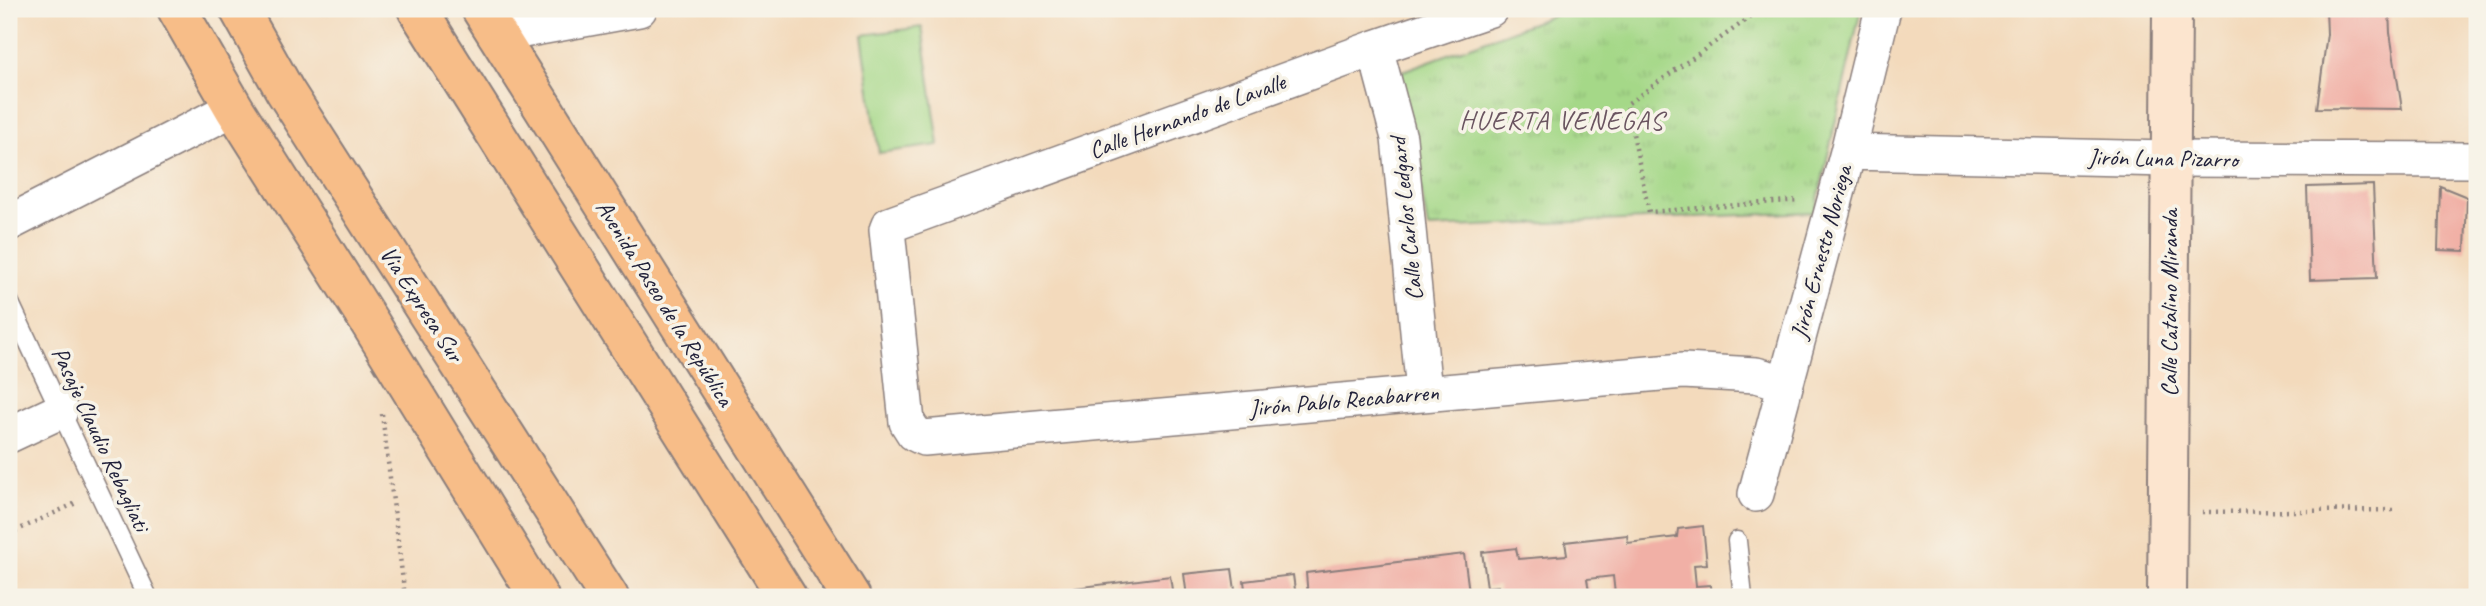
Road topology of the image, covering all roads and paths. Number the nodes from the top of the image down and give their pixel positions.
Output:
1 (177, 9) edge
2 (239, 9) edge
3 (417, 9) edge
4 (639, 9) edge
5 (1490, 9) edge
6 (1762, 9) edge
7 (1883, 9) edge
8 (2172, 9) edge
9 (489, 22) edge
10 (1375, 48) junction
11 (234, 108) junction
12 (1848, 152) junction
13 (2170, 159) junction
14 (2477, 160) edge
15 (1801, 200) dead end
16 (9, 223) edge
17 (9, 301) edge
18 (1786, 383) junction
19 (1424, 392) junction
20 (381, 405) dead end
21 (60, 411) junction
22 (907, 422) joint
23 (9, 435) edge
24 (99, 492) junction
25 (1756, 494) dead end
26 (2397, 510) dead end
27 (2167, 513) junction
28 (9, 534) edge
29 (1737, 541) dead end
30 (148, 597) edge
31 (405, 597) edge
32 (539, 597) edge
33 (609, 597) edge
34 (787, 597) edge
35 (850, 597) edge
36 (1742, 597) edge
37 (2167, 597) edge

1 - 11 main road
2 - 33 main road, Via Expresa Sur
3 - 34 main road
4 - 9 street
5 - 10 street, Calle Hernando de Lavalle
6 - 15 path
7 - 12 street, Jirón Ernesto Noriega
8 - 13 street, Calle Catalino Miranda
9 - 35 main road, Avenida Paseo de la República
10 - 19 street, Calle Carlos Ledgard
10 - 22 street, Calle Hernando de Lavalle
11 - 16 street
11 - 32 main road
12 - 13 street, Jirón Luna Pizarro
12 - 18 street, Jirón Ernesto Noriega
13 - 14 street, Jirón Luna Pizarro
13 - 27 street, Calle Catalino Miranda
17 - 21 lane, Pasaje Claudio Rebagliati
18 - 19 street, Jirón Pablo Recabarren
18 - 25 street, Jirón Ernesto Noriega
19 - 22 street, Jirón Pablo Recabarren
20 - 31 path
21 - 23 street
21 - 24 lane, Pasaje Claudio Rebagliati
24 - 28 path
24 - 30 lane, Pasaje Claudio Rebagliati
26 - 27 path
27 - 37 street, Calle Catalino Miranda
29 - 36 lane

